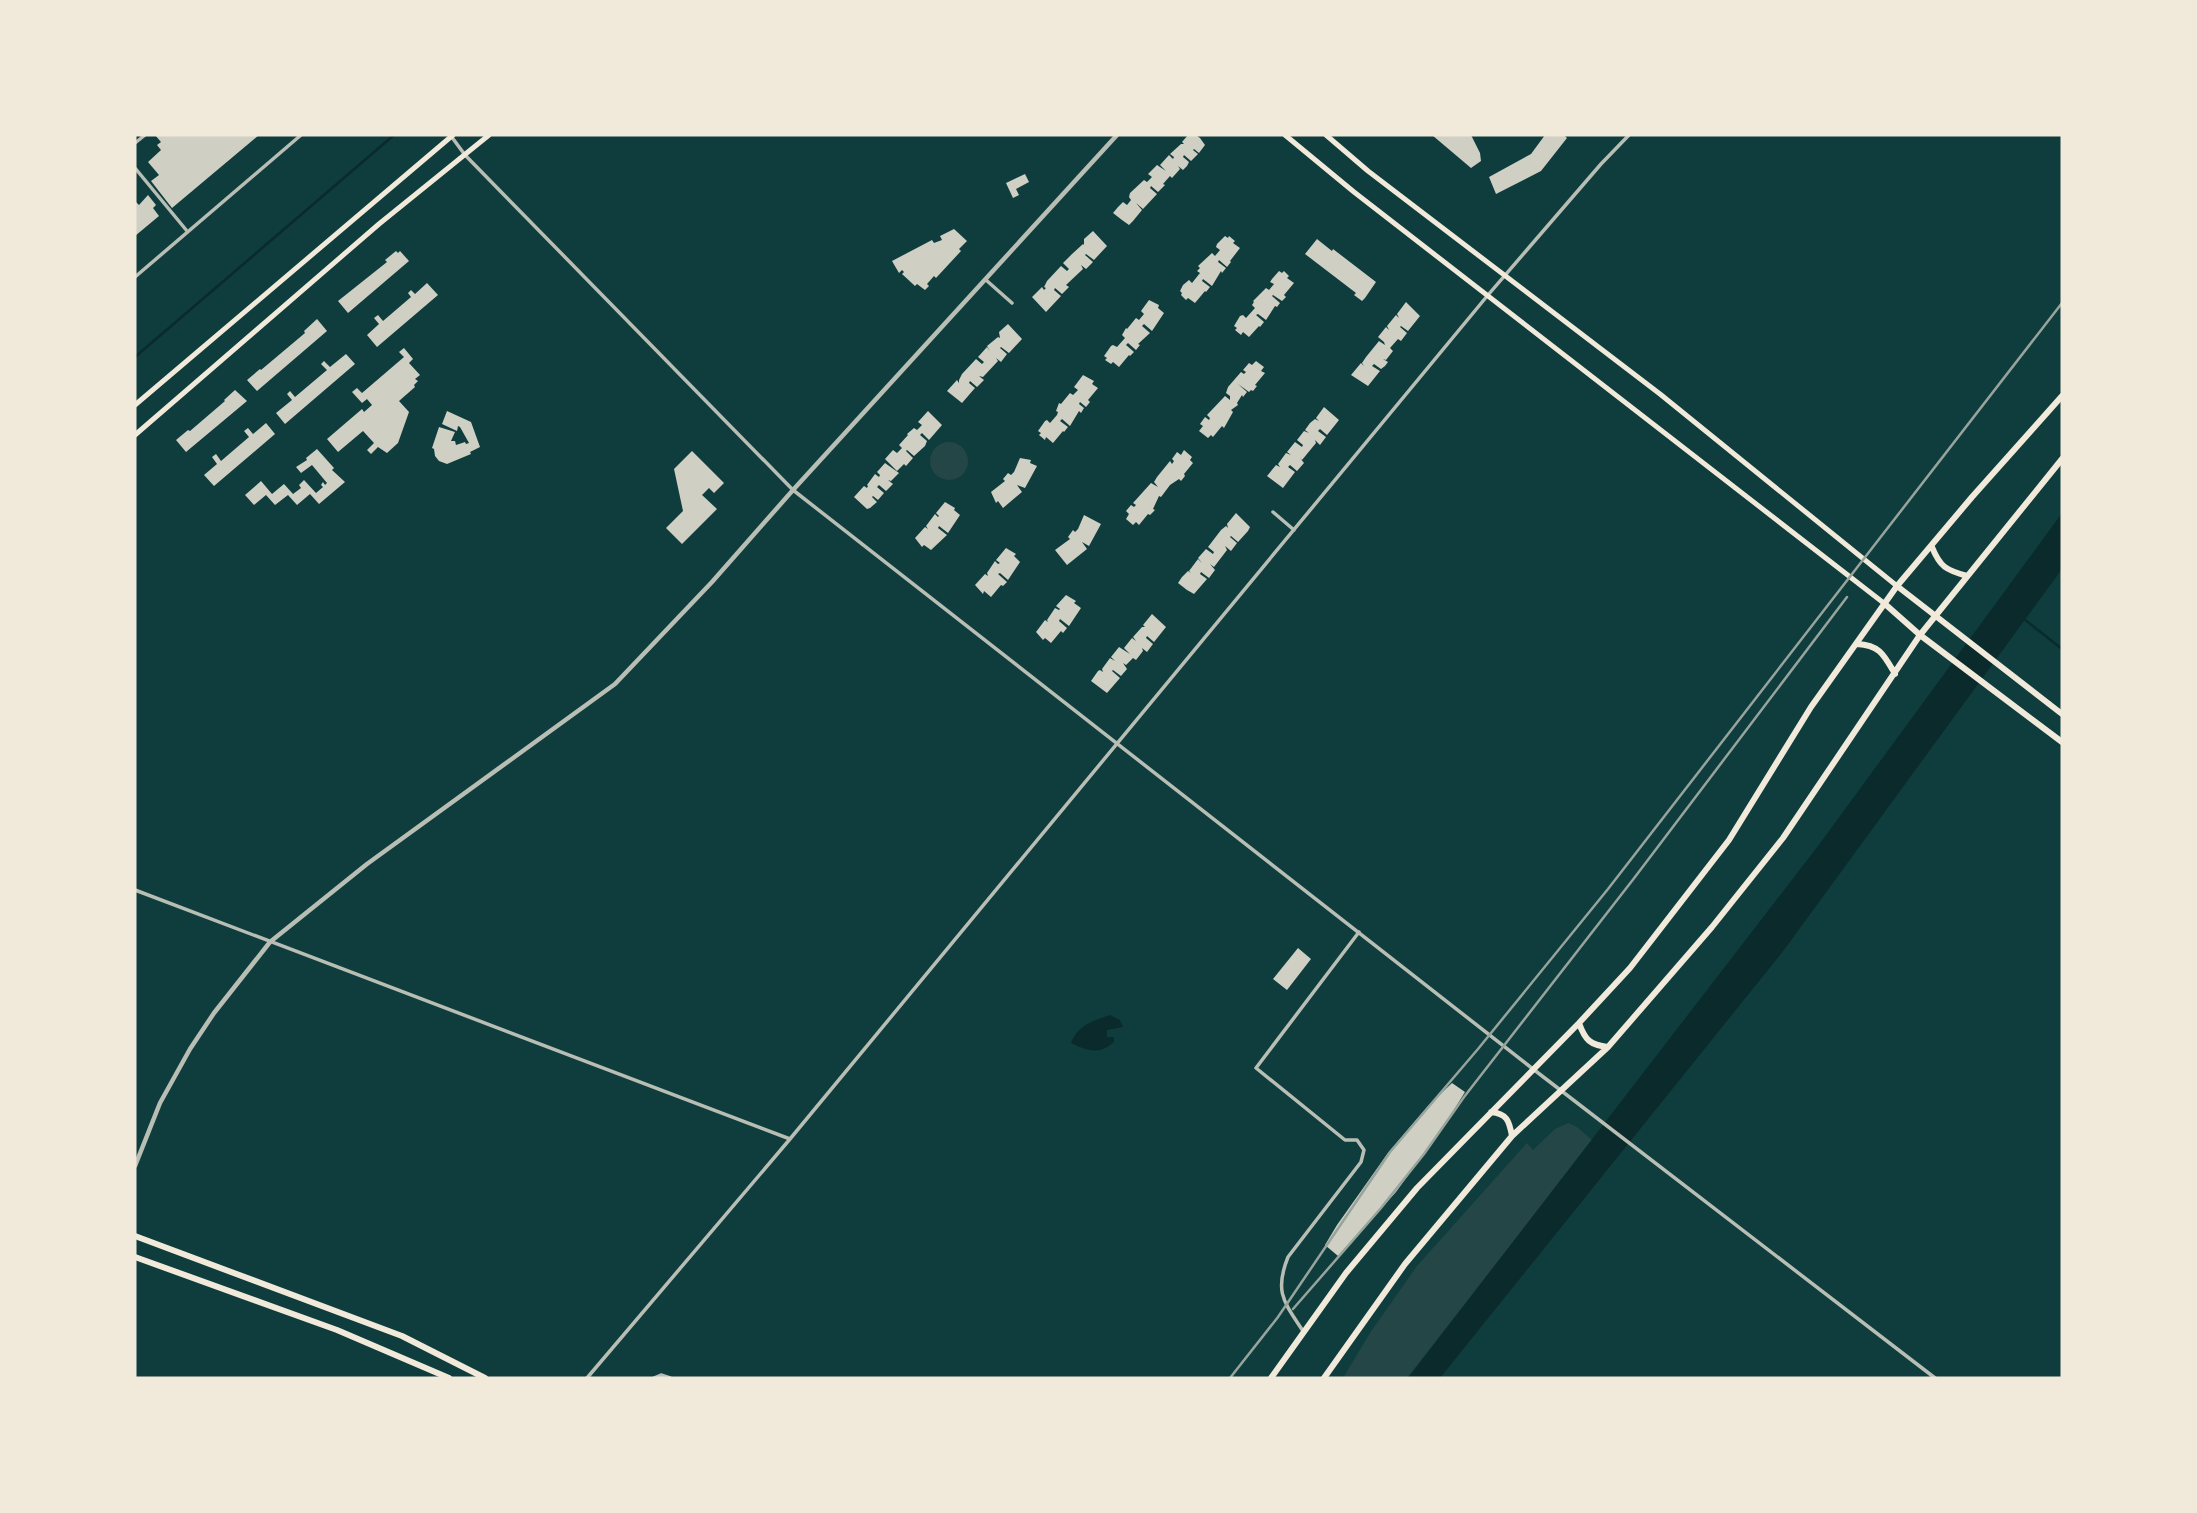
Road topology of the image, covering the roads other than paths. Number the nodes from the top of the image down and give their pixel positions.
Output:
1 (145, 135) edge
2 (301, 135) edge
3 (489, 135) edge
4 (1117, 135) edge
5 (1285, 135) edge
6 (1326, 135) edge
7 (1629, 135) edge
8 (452, 136) edge
9 (135, 143) edge
10 (465, 155) junction
11 (135, 168) edge
12 (188, 231) junction
13 (135, 276) edge
14 (1504, 276) junction
15 (986, 280) junction
16 (1488, 295) junction
17 (1012, 303) dead end
18 (2062, 396) edge
19 (135, 405) edge
20 (135, 435) edge
21 (2062, 459) edge
22 (793, 490) junction
23 (1273, 512) dead end
24 (1294, 530) junction
25 (1932, 547) junction
26 (1967, 576) junction
27 (1897, 586) junction
28 (1885, 604) junction
29 (1934, 616) junction
30 (1920, 635) junction
31 (1857, 644) junction
32 (1895, 674) junction
33 (2062, 714) edge
34 (2062, 742) edge
35 (1117, 744) junction
36 (135, 890) edge
37 (1359, 932) junction
38 (270, 942) junction
39 (1579, 1023) junction
40 (1608, 1047) junction
41 (1533, 1069) junction
42 (1562, 1090) junction
43 (1491, 1112) junction
44 (1512, 1136) junction
45 (790, 1139) junction
46 (135, 1166) edge
47 (135, 1237) edge
48 (135, 1257) edge
49 (1303, 1332) junction
50 (449, 1378) edge
51 (485, 1378) edge
52 (587, 1378) edge
53 (654, 1378) edge
54 (670, 1378) edge
55 (1271, 1378) edge
56 (1324, 1378) edge
57 (1935, 1378) edge

1 - 9 street
2 - 12 street
3 - 10 main road
4 - 15 street
5 - 16 main road
6 - 14 main road
7 - 14 street
8 - 10 street
8 - 19 main road
10 - 20 main road
10 - 22 street
11 - 12 street
12 - 13 street
14 - 16 street
14 - 27 main road
15 - 17 street
15 - 22 street
16 - 24 street
16 - 28 main road
18 - 25 main road
21 - 26 main road
22 - 35 street
22 - 38 street
23 - 24 street
24 - 35 street
25 - 26 main road
25 - 27 main road
26 - 29 main road
27 - 28 main road
27 - 29 main road
28 - 30 main road
28 - 31 main road
29 - 30 main road
29 - 33 main road
30 - 32 main road
30 - 34 main road
31 - 32 main road
31 - 39 main road
32 - 40 main road
35 - 37 street
35 - 45 street
36 - 38 street
37 - 41 street
37 - 49 street
38 - 45 street
38 - 46 street
39 - 40 main road
39 - 41 main road
40 - 42 main road
41 - 42 street
41 - 43 main road
42 - 44 main road
42 - 57 street
43 - 44 main road
43 - 49 main road
44 - 56 main road
45 - 52 street
47 - 51 main road
48 - 50 main road
49 - 55 main road
53 - 54 street

